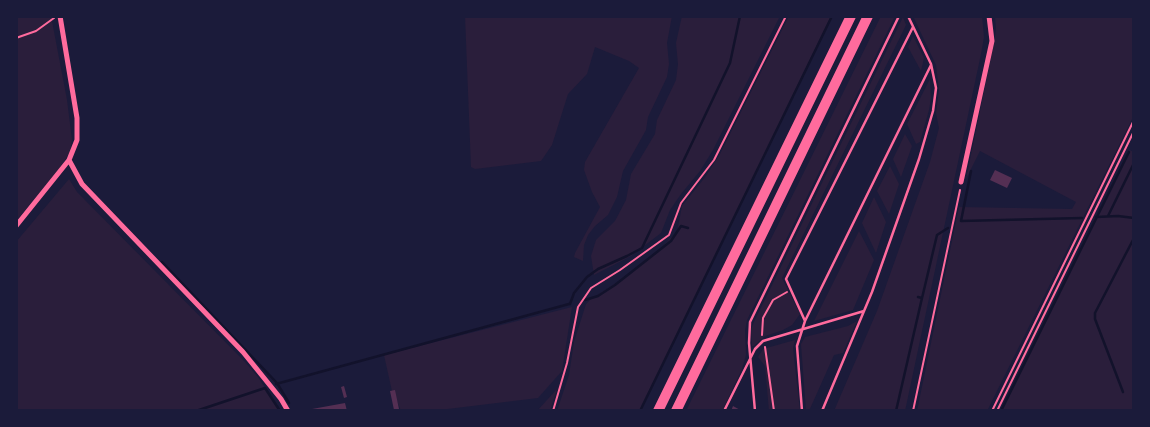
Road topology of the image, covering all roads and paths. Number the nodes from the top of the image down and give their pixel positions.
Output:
1 (58, 16) edge
2 (786, 16) edge
3 (851, 16) edge
4 (868, 16) edge
5 (899, 16) edge
6 (908, 16) edge
7 (989, 16) edge
8 (913, 26) junction
9 (16, 38) edge
10 (931, 64) junction
11 (1134, 120) edge
12 (1134, 131) edge
13 (69, 160) junction
14 (961, 182) joint
15 (16, 226) edge
16 (866, 310) junction
17 (805, 321) junction
18 (802, 330) junction
19 (751, 357) junction
20 (288, 411) edge
21 (553, 411) edge
22 (658, 411) edge
23 (676, 411) edge
24 (724, 411) edge
25 (755, 411) edge
26 (802, 411) edge
27 (822, 411) edge
28 (913, 411) edge
29 (992, 411) edge
30 (997, 411) edge

1 - 9 path
1 - 13 street
2 - 21 path
3 - 22 highway
4 - 23 highway
5 - 19 lane
6 - 8 lane
7 - 14 street
8 - 10 lane
8 - 17 lane
10 - 16 lane
10 - 17 lane
11 - 29 path
12 - 30 path
13 - 15 street
13 - 20 street
14 - 28 path
16 - 18 lane
16 - 27 lane
17 - 18 lane
18 - 19 lane
18 - 26 lane
19 - 24 lane
19 - 25 lane

